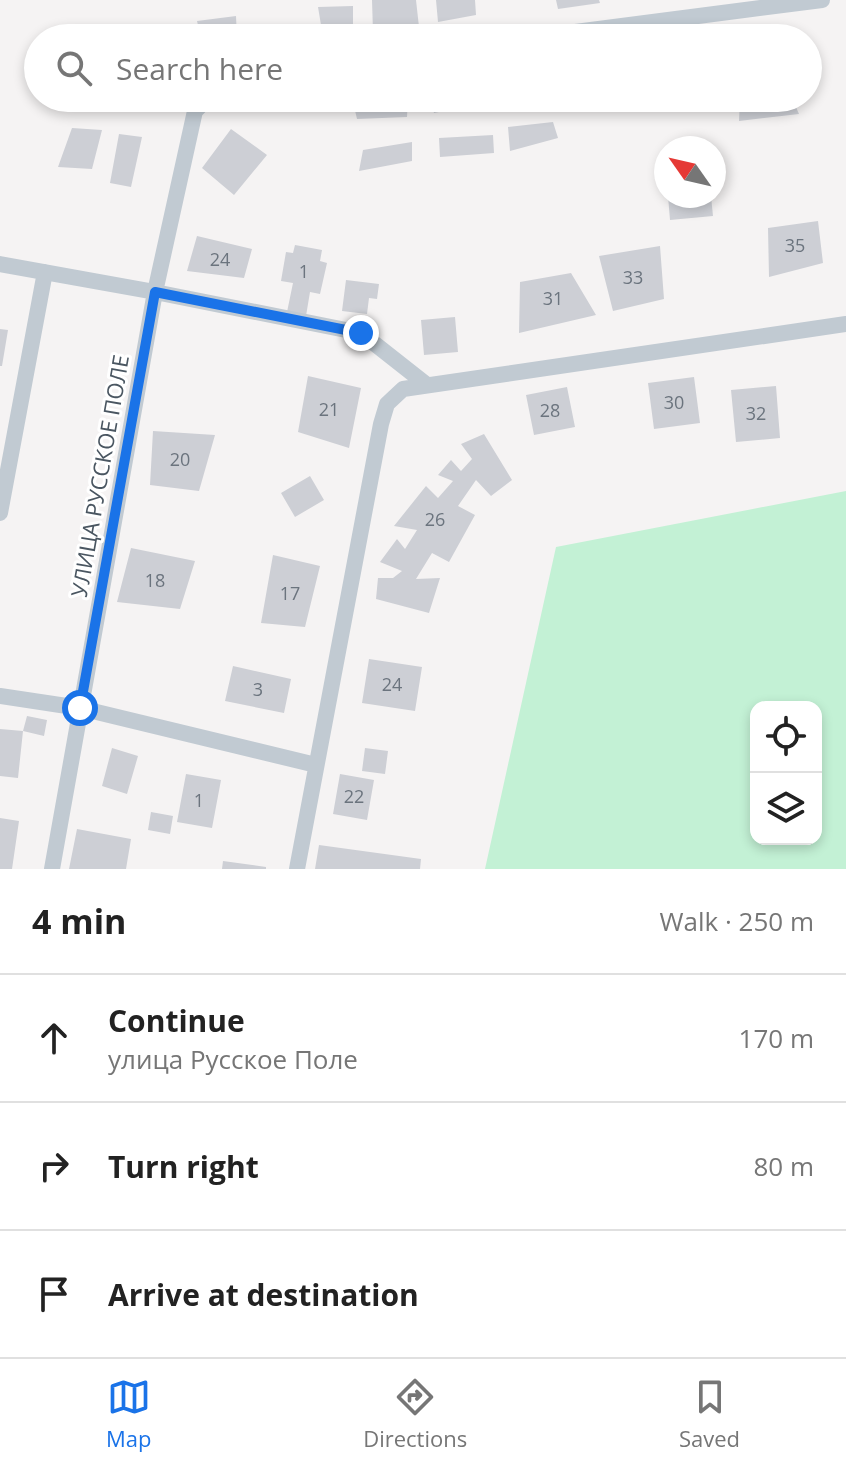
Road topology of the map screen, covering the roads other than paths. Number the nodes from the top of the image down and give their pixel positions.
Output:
1 (822, 0) edge
2 (637, 24) edge
3 (195, 112) edge
4 (0, 264) edge
5 (45, 272) junction
6 (155, 292) junction
7 (846, 324) edge
8 (427, 385) junction
9 (0, 513) edge
10 (0, 696) edge
11 (80, 708) junction
12 (316, 765) junction
13 (52, 869) edge
14 (297, 869) edge

1 - 2 street
3 - 6 street, УЛИЦА РУССКОЕ ПОЛЕ
4 - 5 street
5 - 6 street
5 - 9 street
6 - 8 street
6 - 11 street, УЛИЦА РУССКОЕ ПОЛЕ
7 - 8 street
8 - 12 street
10 - 11 street
11 - 12 street
11 - 13 street, УЛИЦА РУССКОЕ ПОЛЕ
12 - 14 street

